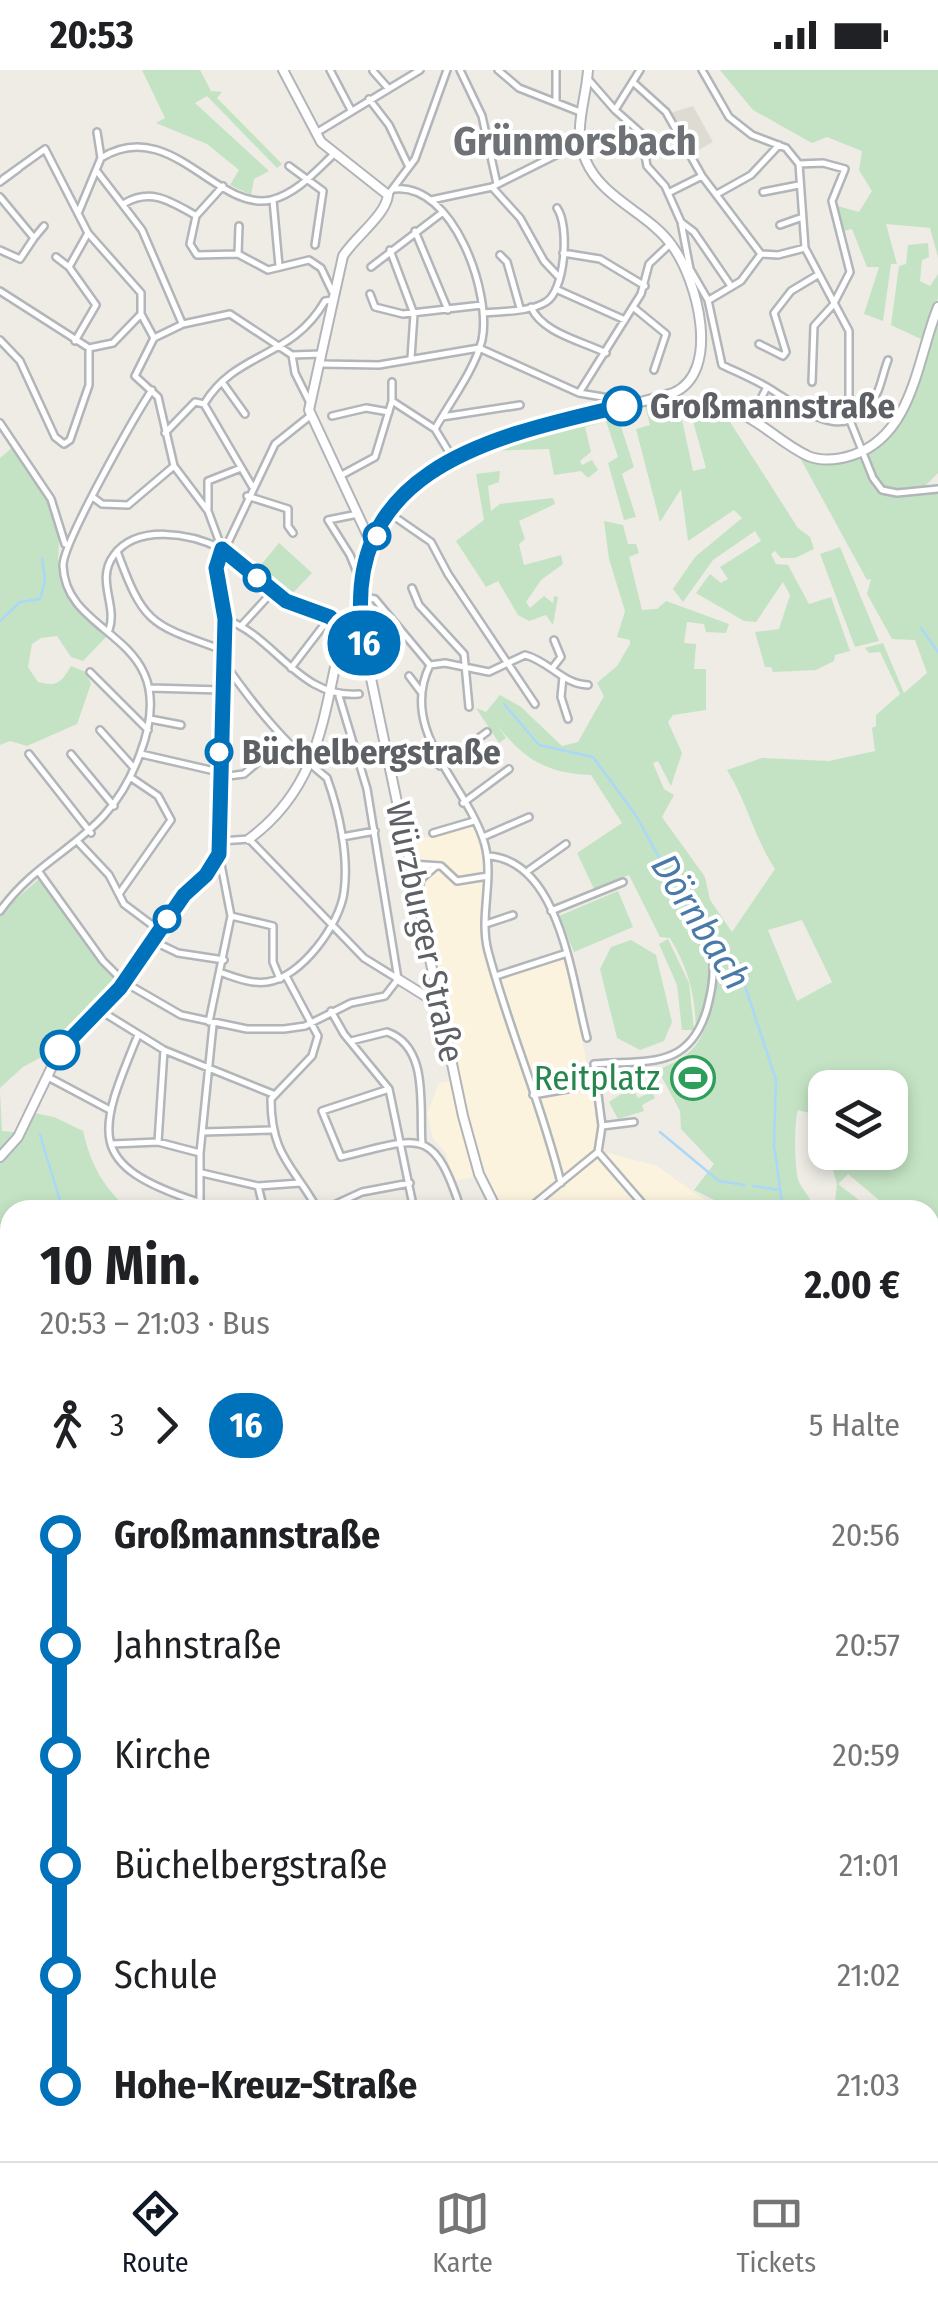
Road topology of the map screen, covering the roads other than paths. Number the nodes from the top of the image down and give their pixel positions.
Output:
1 (282, 70) edge
2 (330, 70) edge
3 (417, 70) edge
4 (447, 70) edge
5 (460, 70) edge
6 (498, 70) edge
7 (556, 70) edge
8 (640, 70) edge
9 (702, 70) edge
10 (373, 72) edge
11 (588, 75) edge
12 (634, 84) junction
13 (388, 88) junction
14 (370, 100) junction
15 (556, 101) junction
16 (351, 110) junction
17 (615, 110) junction
18 (580, 112) junction
19 (97, 132) dead end
20 (315, 134) junction
21 (580, 143) junction
22 (779, 144) junction
23 (334, 154) junction
24 (101, 158) junction
25 (798, 164) junction
26 (289, 166) dead end
27 (409, 167) junction
28 (96, 170) junction
29 (702, 176) junction
30 (1, 181) edge
31 (307, 181) junction
32 (798, 185) junction
33 (223, 186) junction
34 (495, 186) junction
35 (391, 192) junction
36 (668, 192) junction
37 (763, 192) dead end
38 (717, 194) junction
39 (0, 197) edge
40 (272, 200) junction
41 (431, 200) junction
42 (124, 204) junction
43 (557, 208) dead end
44 (79, 211) junction
45 (444, 212) junction
46 (196, 216) junction
47 (800, 218) junction
48 (681, 222) junction
49 (780, 225) dead end
50 (44, 226) dead end
51 (239, 226) dead end
52 (415, 231) junction
53 (88, 232) junction
54 (34, 238) junction
55 (671, 243) junction
56 (315, 245) dead end
57 (805, 248) junction
58 (0, 250) edge
59 (390, 250) junction
60 (563, 253) junction
61 (238, 254) junction
62 (761, 254) junction
63 (500, 255) dead end
64 (56, 258) dead end
65 (279, 266) junction
66 (70, 268) junction
67 (371, 268) dead end
68 (688, 270) junction
69 (558, 276) junction
70 (816, 276) junction
71 (645, 286) junction
72 (732, 288) junction
73 (558, 290) junction
74 (0, 291) edge
75 (370, 294) dead end
76 (332, 296) junction
77 (708, 300) junction
78 (832, 305) junction
79 (531, 307) junction
80 (633, 307) junction
81 (520, 308) junction
82 (938, 308) edge
83 (483, 309) junction
84 (448, 310) junction
85 (140, 314) junction
86 (414, 314) junction
87 (626, 320) junction
88 (182, 324) junction
89 (154, 338) junction
90 (0, 340) edge
91 (75, 340) junction
92 (759, 344) dead end
93 (89, 348) junction
94 (282, 348) junction
95 (480, 348) junction
96 (606, 353) junction
97 (292, 355) junction
98 (412, 358) junction
99 (321, 359) junction
100 (888, 360) dead end
101 (654, 370) dead end
102 (222, 382) junction
103 (392, 382) dead end
104 (812, 382) dead end
105 (767, 388) junction
106 (152, 390) junction
107 (580, 393) junction
108 (592, 397) junction
109 (657, 397) junction
110 (615, 399) dead end
111 (392, 401) junction
112 (311, 403) junction
113 (204, 404) junction
114 (520, 405) dead end
115 (389, 412) junction
116 (598, 412) junction
117 (245, 414) dead end
118 (310, 416) junction
119 (332, 416) dead end
120 (442, 417) junction
121 (751, 418) junction
122 (849, 418) junction
123 (0, 424) edge
124 (435, 428) junction
125 (165, 433) junction
126 (860, 452) junction
127 (452, 457) junction
128 (174, 466) junction
129 (242, 468) junction
130 (340, 476) junction
131 (252, 486) junction
132 (938, 489) edge
133 (247, 496) junction
134 (94, 498) junction
135 (208, 512) junction
136 (358, 514) junction
137 (390, 514) junction
138 (62, 523) junction
139 (75, 529) junction
140 (293, 534) dead end
141 (372, 546) junction
142 (66, 547) junction
143 (222, 549) junction
144 (117, 551) junction
145 (361, 582) junction
146 (412, 588) dead end
147 (273, 591) junction
148 (360, 596) junction
149 (330, 617) junction
150 (225, 619) junction
151 (242, 625) junction
152 (109, 630) junction
153 (342, 630) junction
154 (554, 640) dead end
155 (364, 645) junction
156 (224, 650) junction
157 (509, 661) junction
158 (223, 662) junction
159 (430, 665) junction
160 (554, 666) junction
161 (291, 668) junction
162 (466, 668) junction
163 (90, 672) dead end
164 (408, 676) dead end
165 (563, 676) junction
166 (588, 685) dead end
167 (150, 688) junction
168 (222, 690) junction
169 (328, 692) junction
170 (421, 692) junction
171 (359, 694) dead end
172 (339, 696) junction
173 (534, 704) dead end
174 (469, 707) dead end
175 (150, 719) junction
176 (568, 719) dead end
177 (182, 726) dead end
178 (100, 730) dead end
179 (148, 730) junction
180 (487, 732) dead end
181 (284, 740) junction
182 (28, 754) dead end
183 (71, 754) dead end
184 (140, 754) junction
185 (440, 766) junction
186 (134, 768) junction
187 (311, 768) junction
188 (510, 769) dead end
189 (219, 774) junction
190 (130, 777) junction
191 (463, 803) junction
192 (114, 806) junction
193 (528, 817) dead end
194 (474, 821) junction
195 (375, 831) junction
196 (91, 833) junction
197 (434, 833) dead end
198 (482, 837) junction
199 (342, 838) junction
200 (249, 839) junction
201 (221, 841) junction
202 (79, 844) junction
203 (566, 844) dead end
204 (219, 854) junction
205 (488, 856) junction
206 (435, 867) junction
207 (412, 869) junction
208 (529, 870) junction
209 (39, 872) junction
210 (426, 872) junction
211 (488, 876) junction
212 (623, 882) dead end
213 (119, 894) junction
214 (418, 897) junction
215 (0, 911) edge
216 (551, 911) junction
217 (513, 915) dead end
218 (230, 916) junction
219 (332, 922) junction
220 (486, 924) junction
221 (160, 931) junction
222 (153, 941) junction
223 (565, 954) junction
224 (224, 960) junction
225 (713, 964) dead end
226 (222, 973) junction
227 (496, 976) junction
228 (283, 977) junction
229 (398, 979) junction
230 (124, 982) junction
231 (438, 990) junction
232 (422, 993) junction
233 (440, 1005) junction
234 (101, 1011) junction
235 (331, 1011) junction
236 (311, 1021) junction
237 (211, 1023) junction
238 (138, 1035) junction
239 (587, 1038) dead end
240 (350, 1042) junction
241 (164, 1050) junction
242 (207, 1070) junction
243 (48, 1078) junction
244 (596, 1084) junction
245 (389, 1089) junction
246 (274, 1095) junction
247 (534, 1095) junction
248 (110, 1110) junction
249 (634, 1122) dead end
250 (602, 1126) junction
251 (271, 1130) junction
252 (203, 1132) junction
253 (158, 1142) junction
254 (401, 1142) junction
255 (422, 1142) junction
256 (112, 1144) junction
257 (598, 1152) junction
258 (200, 1153) junction
259 (0, 1157) edge
260 (202, 1173) junction
261 (300, 1183) junction
262 (410, 1183) junction
263 (561, 1184) junction
264 (258, 1186) junction
265 (184, 1200) edge
266 (200, 1200) edge
267 (262, 1200) edge
268 (313, 1200) edge
269 (344, 1200) edge
270 (413, 1200) edge
271 (457, 1200) edge
272 (492, 1200) edge
273 (541, 1200) edge
274 (639, 1200) edge

1 - 20 street
2 - 16 street
3 - 13 street
4 - 27 street
5 - 34 street
6 - 15 street
7 - 15 street
8 - 12 street
9 - 22 street
10 - 13 street
11 - 17 street
11 - 18 street, Würzburger Straße
12 - 17 street
12 - 29 street
13 - 14 street
14 - 16 street
14 - 27 street
15 - 18 street
16 - 20 street
17 - 36 street
18 - 21 street, Würzburger Straße
19 - 24 street
20 - 23 street
21 - 34 street
21 - 55 street, Würzburger Straße
22 - 25 street
22 - 38 street
23 - 31 street
23 - 35 street
24 - 28 street
24 - 33 street
25 - 32 street
25 - 78 street
26 - 31 street
27 - 35 street
28 - 42 street
28 - 44 street
29 - 36 street
29 - 38 street
30 - 44 street
31 - 40 street
31 - 56 street
32 - 37 street
32 - 47 street
33 - 40 street
33 - 46 street
34 - 41 street
34 - 69 street
35 - 41 street
35 - 76 street
36 - 48 street
38 - 62 street
39 - 54 street
40 - 65 street
41 - 45 street
42 - 46 street
42 - 88 street
43 - 60 street
44 - 53 street
45 - 52 street
45 - 83 street
46 - 61 street
47 - 49 street
47 - 57 street
48 - 68 street
48 - 72 street
50 - 54 street
51 - 61 street
52 - 59 street
52 - 84 street
53 - 66 street
53 - 85 street
54 - 58 street
55 - 68 street, Würzburger Straße
55 - 71 street
57 - 62 street
57 - 70 street
59 - 67 street
59 - 86 street
60 - 69 street
60 - 71 street
61 - 65 street
62 - 72 street
63 - 81 street
64 - 66 street
65 - 76 street
66 - 91 street
68 - 77 street
68 - 109 street, Würzburger Straße
69 - 73 street
70 - 78 street
70 - 92 street
71 - 80 street
72 - 77 street
73 - 79 street
73 - 87 street
74 - 91 street
75 - 86 street
76 - 94 street
76 - 99 street
77 - 105 street
78 - 104 street
78 - 122 street
79 - 81 street
79 - 96 street
80 - 87 street
80 - 101 street
81 - 83 street
82 - 126 street
83 - 84 street
83 - 95 street
84 - 86 street
85 - 89 street
85 - 93 street
86 - 98 street
87 - 96 street
88 - 89 street
88 - 94 street
89 - 106 street
90 - 93 street
91 - 93 street
94 - 97 street
94 - 102 street
95 - 98 street
95 - 107 street
95 - 120 street
96 - 107 street
97 - 99 street
97 - 112 street
98 - 99 street
99 - 112 street
100 - 122 street
102 - 113 street
102 - 117 street
103 - 111 street
105 - 121 street
105 - 122 street
106 - 125 street
106 - 134 street
107 - 108 street
108 - 110 street
108 - 116 street
109 - 116 street, Würzburger Straße
109 - 121 street
111 - 115 street
111 - 124 street
112 - 118 street
113 - 125 street
113 - 129 street
114 - 120 street
115 - 119 street
115 - 130 street
116 - 127 street, Würzburger Straße
118 - 130 street
118 - 131 street
120 - 124 street
121 - 126 street
122 - 126 street
123 - 138 street
124 - 127 street
125 - 128 street
126 - 132 street
127 - 137 street, Würzburger Straße
128 - 134 street
128 - 135 street
129 - 131 street
129 - 135 street
130 - 136 street
131 - 133 street
133 - 140 street
133 - 143 street
134 - 139 street
135 - 143 street
136 - 141 street
136 - 145 street
137 - 141 street, Würzburger Straße
137 - 157 street
138 - 139 street
138 - 142 street
139 - 142 street
141 - 145 street, Würzburger Straße
142 - 152 street
143 - 144 street
143 - 147 street
143 - 150 street
144 - 152 street
144 - 156 street
145 - 148 street, Würzburger Straße
146 - 162 street
147 - 149 street
147 - 151 street
148 - 155 street, Würzburger Straße
148 - 159 street
149 - 153 street
149 - 161 street
150 - 151 street
150 - 156 street
151 - 161 street
152 - 167 street
153 - 155 street
153 - 169 street
154 - 160 street
155 - 207 street, Würzburger Straße
156 - 158 street
157 - 160 street
157 - 162 street
157 - 173 street
158 - 168 street
158 - 181 street
159 - 162 street
159 - 170 street
160 - 165 street
161 - 169 street
162 - 174 street
163 - 179 street
164 - 170 street
165 - 166 street
165 - 176 street
167 - 168 street
167 - 175 street
168 - 189 street
169 - 172 street
169 - 187 street
170 - 185 street
171 - 172 street
172 - 195 street
175 - 177 street
175 - 179 street
178 - 186 street
179 - 184 street
180 - 185 street
181 - 187 street
181 - 189 street
182 - 196 street
183 - 192 street
184 - 186 street
184 - 189 street
185 - 191 street
186 - 190 street
187 - 199 street
187 - 200 street
188 - 191 street
189 - 201 street
190 - 192 street
190 - 213 street
191 - 194 street
192 - 196 street
193 - 198 street
194 - 197 street
194 - 198 street
195 - 199 street
195 - 229 street
196 - 202 street
198 - 205 street
199 - 219 street
200 - 201 street
200 - 219 street
201 - 204 street
202 - 209 street
202 - 213 street
203 - 208 street
204 - 218 street
204 - 221 street
205 - 208 street
205 - 211 street
206 - 207 street
206 - 210 street
206 - 211 street
207 - 210 street
207 - 214 street, Würzburger Straße
208 - 216 street
209 - 215 street
209 - 230 street
210 - 214 street
211 - 220 street
212 - 216 street
213 - 221 street
214 - 231 street, Würzburger Straße
216 - 223 street
217 - 220 street
218 - 224 street
218 - 228 street
219 - 228 street
219 - 229 street
220 - 227 street
221 - 222 street
222 - 224 street
222 - 230 street
223 - 227 street
223 - 239 street
224 - 226 street
225 - 244 street
226 - 228 street
226 - 237 street
227 - 247 street
228 - 236 street
229 - 232 street
229 - 235 street
230 - 234 street
230 - 237 street
231 - 232 street
231 - 233 street, Würzburger Straße
232 - 233 street
233 - 272 street, Würzburger Straße
234 - 238 street
234 - 243 street
235 - 236 street
235 - 240 street
236 - 237 street
236 - 246 street
237 - 242 street
238 - 241 street
238 - 248 street
240 - 245 street
240 - 255 street
241 - 242 street
241 - 253 street
242 - 246 street
242 - 252 street
243 - 248 street
243 - 259 street
244 - 247 street
244 - 250 street
245 - 254 street
245 - 254 street
246 - 251 street
247 - 263 street
248 - 256 street
249 - 250 street
250 - 257 street
251 - 252 street
251 - 261 street
252 - 258 street
253 - 256 street
253 - 258 street
254 - 255 street
254 - 262 street
255 - 271 street
256 - 265 street
257 - 263 street
257 - 274 street
258 - 260 street
260 - 264 street
260 - 266 street
261 - 264 street
261 - 268 street
262 - 269 street
262 - 270 street
263 - 273 street
264 - 267 street

